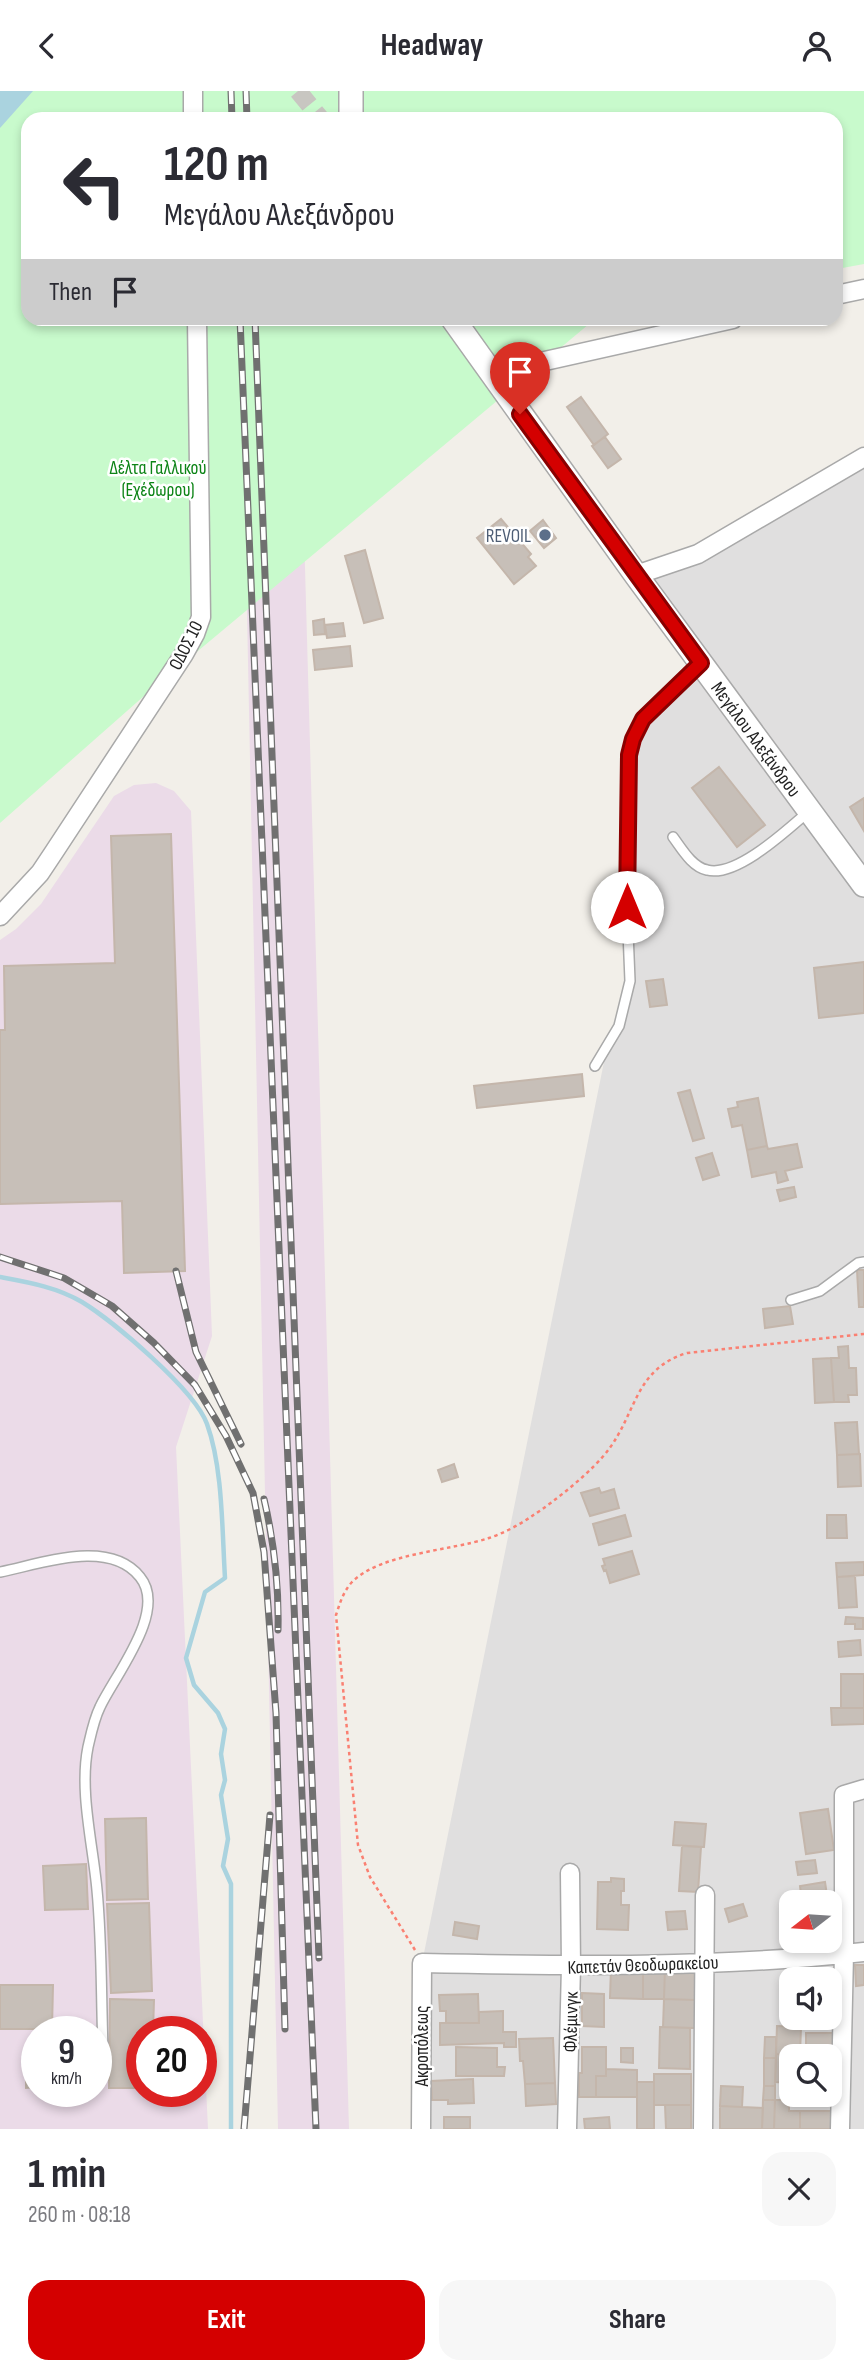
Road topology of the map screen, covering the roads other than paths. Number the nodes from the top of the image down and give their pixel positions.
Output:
1 (193, 91) edge
2 (351, 91) edge
3 (193, 112) edge
4 (351, 112) edge
5 (864, 289) edge
6 (843, 294) edge
7 (197, 326) edge
8 (458, 326) edge
9 (702, 326) edge
10 (491, 373) junction
11 (864, 457) edge
12 (636, 575) junction
13 (701, 663) junction
14 (809, 811) junction
15 (673, 837) dead end
16 (864, 885) edge
17 (0, 916) edge
18 (595, 1066) dead end
19 (864, 1262) edge
20 (791, 1300) dead end
21 (0, 1572) edge
22 (864, 1789) edge
23 (570, 1874) dead end
24 (705, 1895) dead end
25 (864, 1952) edge
26 (844, 1954) junction
27 (422, 1963) joint
28 (705, 1963) junction
29 (571, 1966) junction
30 (102, 2016) edge
31 (421, 2129) edge
32 (567, 2129) edge
33 (703, 2129) edge
34 (840, 2129) edge

1 - 3 street
2 - 4 street
5 - 6 street
7 - 17 street, ΟΔΟΣ 10
8 - 10 street, Μεγάλου Αλεξάνδρου
9 - 10 street
10 - 12 street, Μεγάλου Αλεξάνδρου
11 - 12 street
12 - 13 street, Μεγάλου Αλεξάνδρου
13 - 14 street, Μεγάλου Αλεξάνδρου
13 - 18 lane
14 - 15 lane
14 - 16 street, Μεγάλου Αλεξάνδρου
19 - 20 lane
21 - 30 lane
22 - 26 street
23 - 29 street, Φλέμινγκ
24 - 28 street
25 - 26 street, Καπετάν Θεοδωρακείου
26 - 28 street, Καπετάν Θεοδωρακείου
26 - 34 street
27 - 29 street, Καπετάν Θεοδωρακείου
27 - 31 street, Ακροπόλεως
28 - 29 street, Καπετάν Θεοδωρακείου
28 - 33 street
29 - 32 street, Φλέμινγκ

